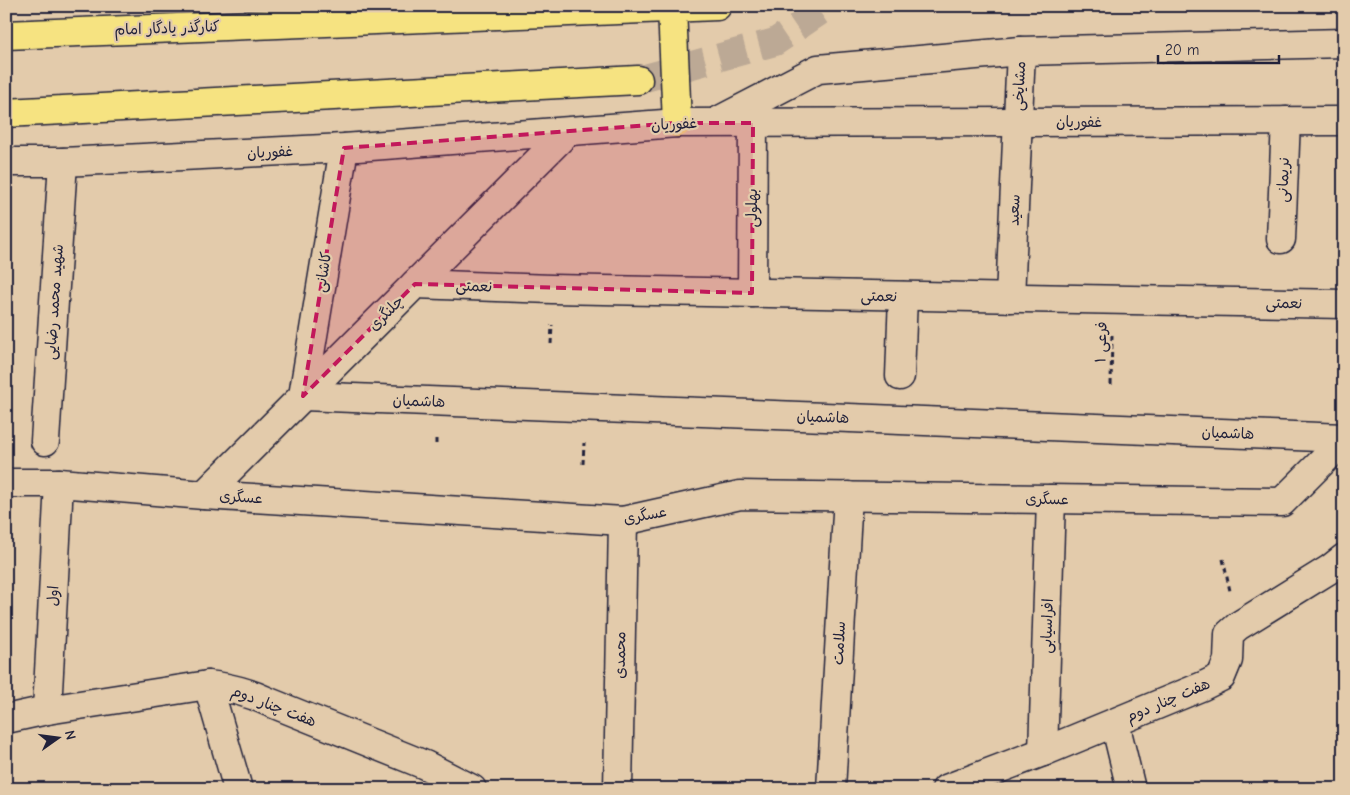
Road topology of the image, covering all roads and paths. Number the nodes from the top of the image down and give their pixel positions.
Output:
1 (717, 6) edge
2 (672, 8) junction
3 (43, 33) junction
4 (6, 35) edge
5 (1344, 44) edge
6 (6, 45) edge
7 (1021, 51) junction
8 (638, 80) tunnel mouth
9 (6, 113) edge
10 (1344, 121) edge
11 (677, 122) junction
12 (1018, 122) junction
13 (1286, 122) junction
14 (714, 123) junction
15 (752, 123) junction
16 (567, 132) junction
17 (344, 148) junction
18 (6, 162) edge
19 (63, 162) junction
20 (1281, 239) dead end
21 (415, 284) junction
22 (752, 293) junction
23 (903, 296) junction
24 (1010, 298) junction
25 (1113, 300) junction
26 (1344, 304) edge
27 (900, 376) dead end
28 (1111, 385) dead end
29 (303, 396) junction
30 (1344, 439) edge
31 (45, 442) dead end
32 (6, 483) edge
33 (59, 483) junction
34 (204, 495) junction
35 (848, 496) junction
36 (1050, 499) junction
37 (623, 521) junction
38 (1344, 558) edge
39 (208, 685) junction
40 (47, 710) junction
41 (6, 719) edge
42 (1115, 723) junction
43 (1043, 752) junction
44 (429, 777) edge
45 (238, 789) edge
46 (472, 789) edge
47 (618, 789) edge
48 (831, 789) edge
49 (946, 789) edge
50 (1131, 789) edge

1 - 2 main road, کنارگذر یادگار امام
2 - 3 main road, کنارگذر یادگار امام
2 - 11 main road
3 - 4 main road, کنارگذر یادگار امام
3 - 6 main road
5 - 7 street
7 - 12 street, مشایخی
7 - 14 street
8 - 9 main road
10 - 13 street, غفوریان
11 - 14 street, غفوریان
11 - 16 street, غفوریان
12 - 13 street, غفوریان
12 - 15 street, غفوریان
12 - 24 street, سعید
13 - 20 street, نریمانی
14 - 15 street, غفوریان
15 - 22 street, بهلولی
16 - 17 street, غفوریان
16 - 21 street, چلنگری
17 - 19 street, غفوریان
17 - 29 street, کاشانی
18 - 19 street, غفوریان
19 - 31 street, شهید محمد رضایی
21 - 22 street, نعمتی
21 - 29 street, چلنگری
22 - 23 street, نعمتی
23 - 24 street, نعمتی
23 - 27 street
24 - 25 street, نعمتی
25 - 26 street, نعمتی
25 - 28 path, فرعی ۱
29 - 30 street, هاشمیان
29 - 34 street, چلنگری
30 - 36 street, عسگری
32 - 33 street, عسگری
33 - 34 street, عسگری
33 - 40 street, اول
34 - 37 street, عسگری
35 - 36 street, عسگری
35 - 37 street, عسگری
35 - 48 street, سلامت
36 - 43 street, افراسیابی
37 - 47 street, محمدی
38 - 42 street, هفت چنار دوم
39 - 40 street, هفت چنار دوم
39 - 44 street, هفت چنار دوم
39 - 45 street
40 - 41 street, هفت چنار دوم
42 - 43 street, هفت چنار دوم
42 - 50 street
43 - 49 street, هفت چنار دوم
44 - 46 street, هفت چنار دوم

